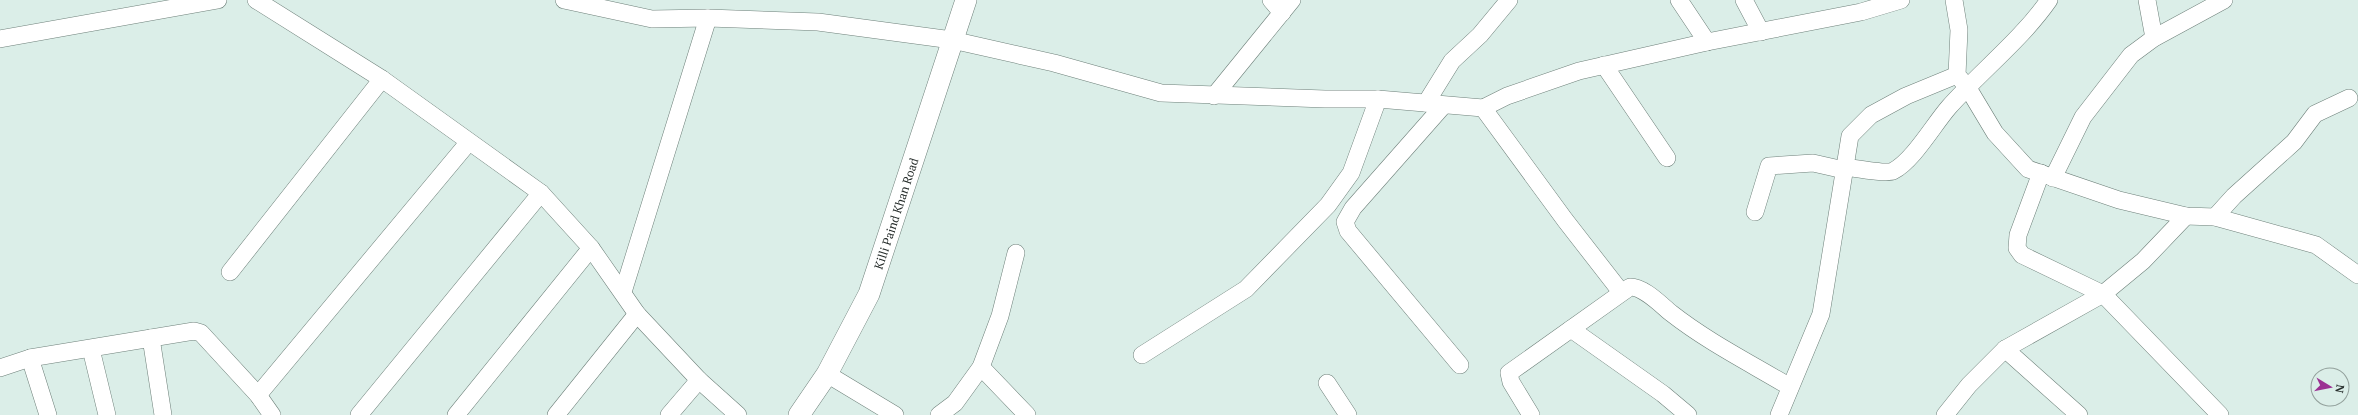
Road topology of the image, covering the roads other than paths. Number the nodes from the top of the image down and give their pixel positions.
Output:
1 (218, 0) edge
2 (256, 0) edge
3 (564, 0) edge
4 (966, 0) edge
5 (1271, 0) edge
6 (1509, 0) edge
7 (1679, 0) edge
8 (1744, 0) edge
9 (1901, 0) edge
10 (1954, 0) edge
11 (2049, 0) edge
12 (2147, 0) edge
13 (2224, 0) edge
14 (1287, 6) edge
15 (708, 18) junction
16 (1761, 32) junction
17 (2154, 38) junction
18 (0, 39) edge
19 (952, 40) junction
20 (1707, 42) junction
21 (1604, 66) junction
22 (382, 78) junction
23 (1962, 82) junction
24 (1214, 96) junction
25 (2349, 98) dead end
26 (1378, 99) junction
27 (1426, 103) junction
28 (1442, 106) junction
29 (1483, 108) junction
30 (468, 143) junction
31 (1667, 158) dead end
32 (1845, 169) junction
33 (2047, 175) junction
34 (541, 193) junction
35 (1755, 212) dead end
36 (2186, 216) junction
37 (2215, 217) junction
38 (591, 248) junction
39 (1016, 253) dead end
40 (230, 272) dead end
41 (2358, 275) edge
42 (623, 292) junction
43 (1621, 292) junction
44 (2103, 294) junction
45 (637, 314) junction
46 (1571, 328) junction
47 (151, 338) junction
48 (91, 349) junction
49 (2005, 349) junction
50 (1142, 355) dead end
51 (30, 358) junction
52 (1460, 365) dead end
53 (981, 367) junction
54 (0, 368) edge
55 (827, 374) junction
56 (699, 380) junction
57 (1327, 383) dead end
58 (1790, 387) junction
59 (258, 395) junction
60 (48, 415) edge
61 (107, 415) edge
62 (163, 415) edge
63 (272, 415) edge
64 (359, 415) edge
65 (456, 415) edge
66 (556, 415) edge
67 (669, 415) edge
68 (738, 415) edge
69 (799, 415) edge
70 (895, 415) edge
71 (939, 415) edge
72 (1027, 415) edge
73 (1348, 415) edge
74 (1531, 415) edge
75 (1688, 415) edge
76 (1779, 415) edge
77 (1945, 415) edge
78 (2079, 415) edge
79 (2220, 415) edge

1 - 18 street
2 - 22 street
3 - 15 street
4 - 19 street, Killi Paind Khan Road
5 - 14 street
6 - 27 street
7 - 20 street
8 - 16 street
9 - 16 street
10 - 23 street
11 - 23 street
12 - 17 street
13 - 17 street
14 - 24 street
15 - 19 street
15 - 42 street
16 - 20 street
17 - 33 street
19 - 24 street
19 - 55 street, Killi Paind Khan Road
20 - 21 street
21 - 29 street
21 - 31 street
22 - 30 street
22 - 40 street
23 - 32 street
23 - 32 street
23 - 33 street
24 - 26 street
25 - 37 street
26 - 27 street
26 - 50 street
27 - 28 street
28 - 29 street
28 - 52 street
29 - 43 street
30 - 34 street
30 - 59 street
32 - 35 street
32 - 58 street
33 - 36 street
33 - 44 street
34 - 38 street
34 - 64 street
36 - 37 street
36 - 44 street
37 - 41 street
38 - 42 street
38 - 65 street
39 - 53 street
42 - 45 street
43 - 46 street
43 - 58 street
44 - 49 street
44 - 79 street
45 - 56 street
45 - 66 street
46 - 74 street
46 - 75 street
47 - 48 street
47 - 59 street
47 - 62 street
48 - 51 street
48 - 61 street
49 - 77 street
49 - 78 street
51 - 54 street
51 - 60 street
53 - 71 street
53 - 72 street
55 - 69 street, Killi Paind Khan Road
55 - 70 street
56 - 67 street
56 - 68 street
57 - 73 street
58 - 76 street
59 - 63 street

